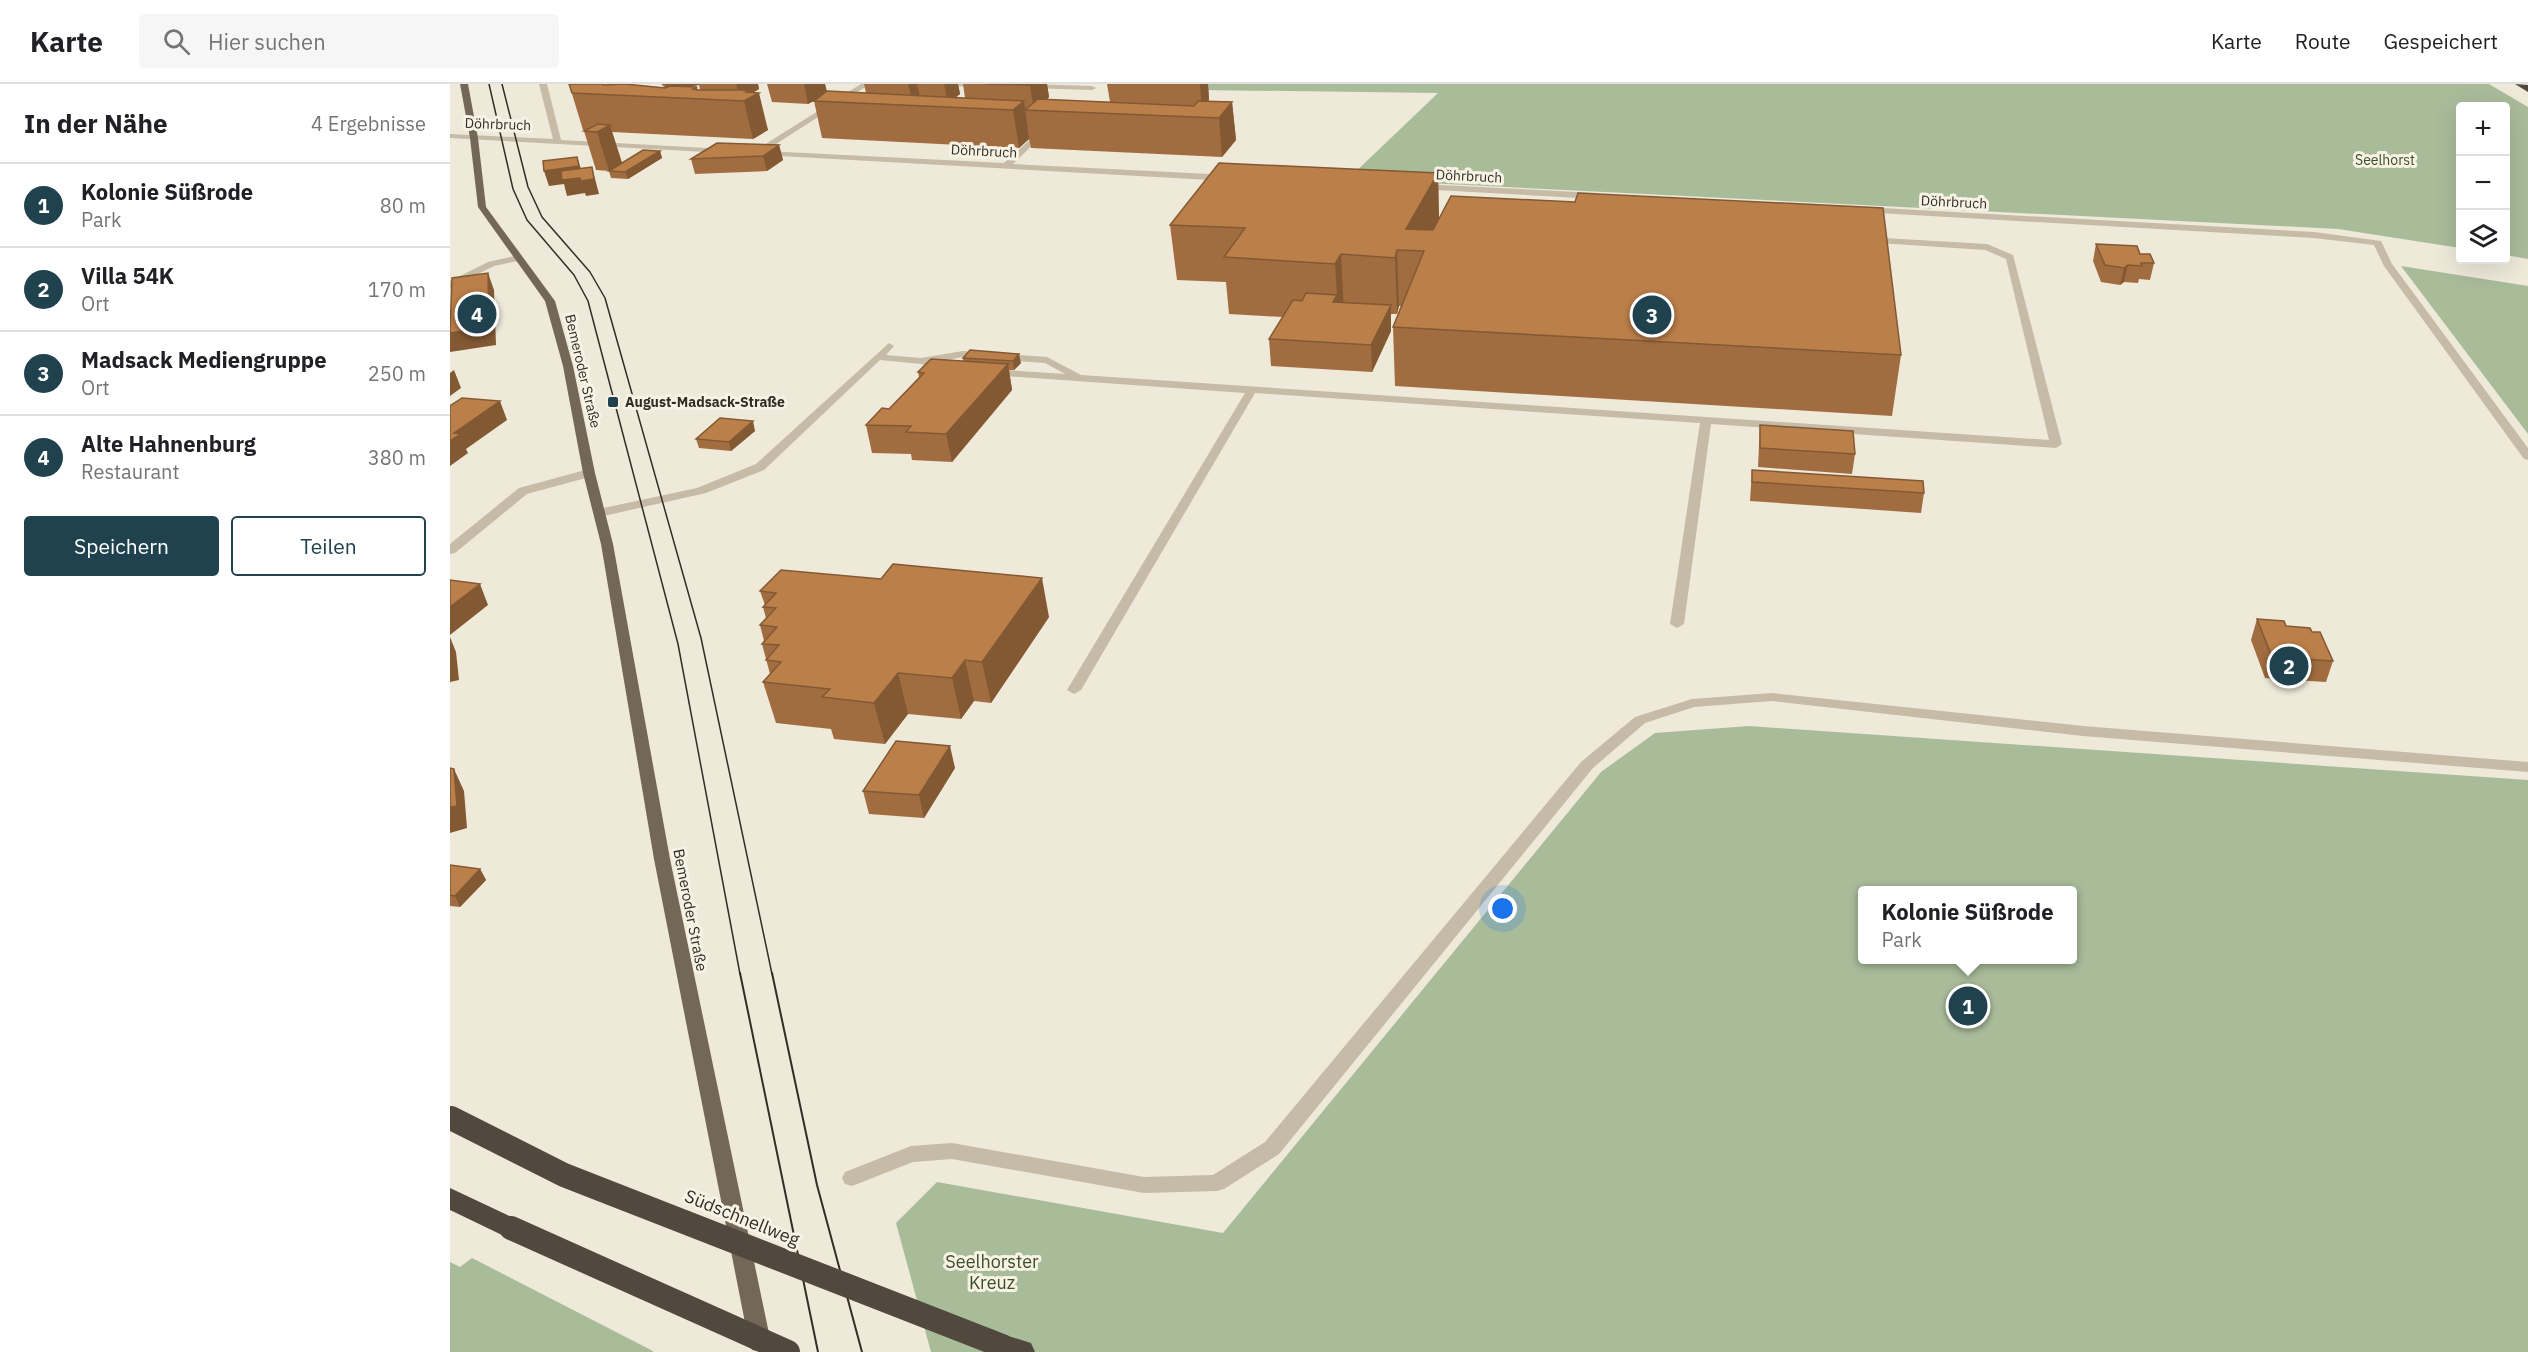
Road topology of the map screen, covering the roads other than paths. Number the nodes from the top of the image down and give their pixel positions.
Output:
1 (464, 84) edge
2 (543, 84) edge
3 (866, 84) edge
4 (938, 84) edge
5 (2519, 84) edge
6 (990, 85) edge
7 (1024, 86) edge
8 (2528, 89) edge
9 (1078, 100) edge
10 (1055, 120) edge
11 (450, 136) edge
12 (474, 138) junction
13 (557, 140) junction
14 (734, 151) edge
15 (746, 152) edge
16 (757, 152) junction
17 (1006, 166) junction
18 (1245, 178) edge
19 (1415, 187) edge
20 (1614, 197) edge
21 (1851, 210) edge
22 (1856, 240) edge
23 (519, 258) junction
24 (450, 285) edge
25 (889, 346) dead end
26 (878, 357) junction
27 (922, 361) junction
28 (961, 370) edge
29 (982, 372) edge
30 (1082, 377) junction
31 (1253, 388) junction
32 (1706, 420) junction
33 (2528, 456) edge
34 (589, 473) junction
35 (599, 513) junction
36 (450, 550) edge
37 (1677, 624) dead end
38 (1074, 690) dead end
39 (2528, 767) edge
40 (450, 1118) edge
41 (852, 1178) dead end
42 (450, 1198) edge
43 (1012, 1349) edge
44 (762, 1352) edge
45 (788, 1352) edge

1 - 12 main road, Bemeroder Straße
2 - 13 street
3 - 16 street
4 - 6 street
5 - 8 highway
7 - 9 street
10 - 17 street
11 - 12 street, Döhrbruch
12 - 13 street, Döhrbruch
12 - 23 main road, Bemeroder Straße
13 - 14 street, Döhrbruch
15 - 16 street, Döhrbruch
16 - 17 street, Döhrbruch
17 - 18 street, Döhrbruch
19 - 20 street, Döhrbruch
21 - 33 street, Döhrbruch
22 - 32 street
23 - 24 street
23 - 34 main road, Bemeroder Straße
25 - 26 street
26 - 27 street
26 - 35 street
27 - 28 street
27 - 30 street
29 - 30 street
30 - 31 street
31 - 32 street
31 - 38 street
32 - 37 street
34 - 35 main road, Bemeroder Straße
34 - 36 street
35 - 44 main road, Bemeroder Straße
39 - 41 street
40 - 43 highway, Südschnellweg, bridge
42 - 45 highway, bridge

